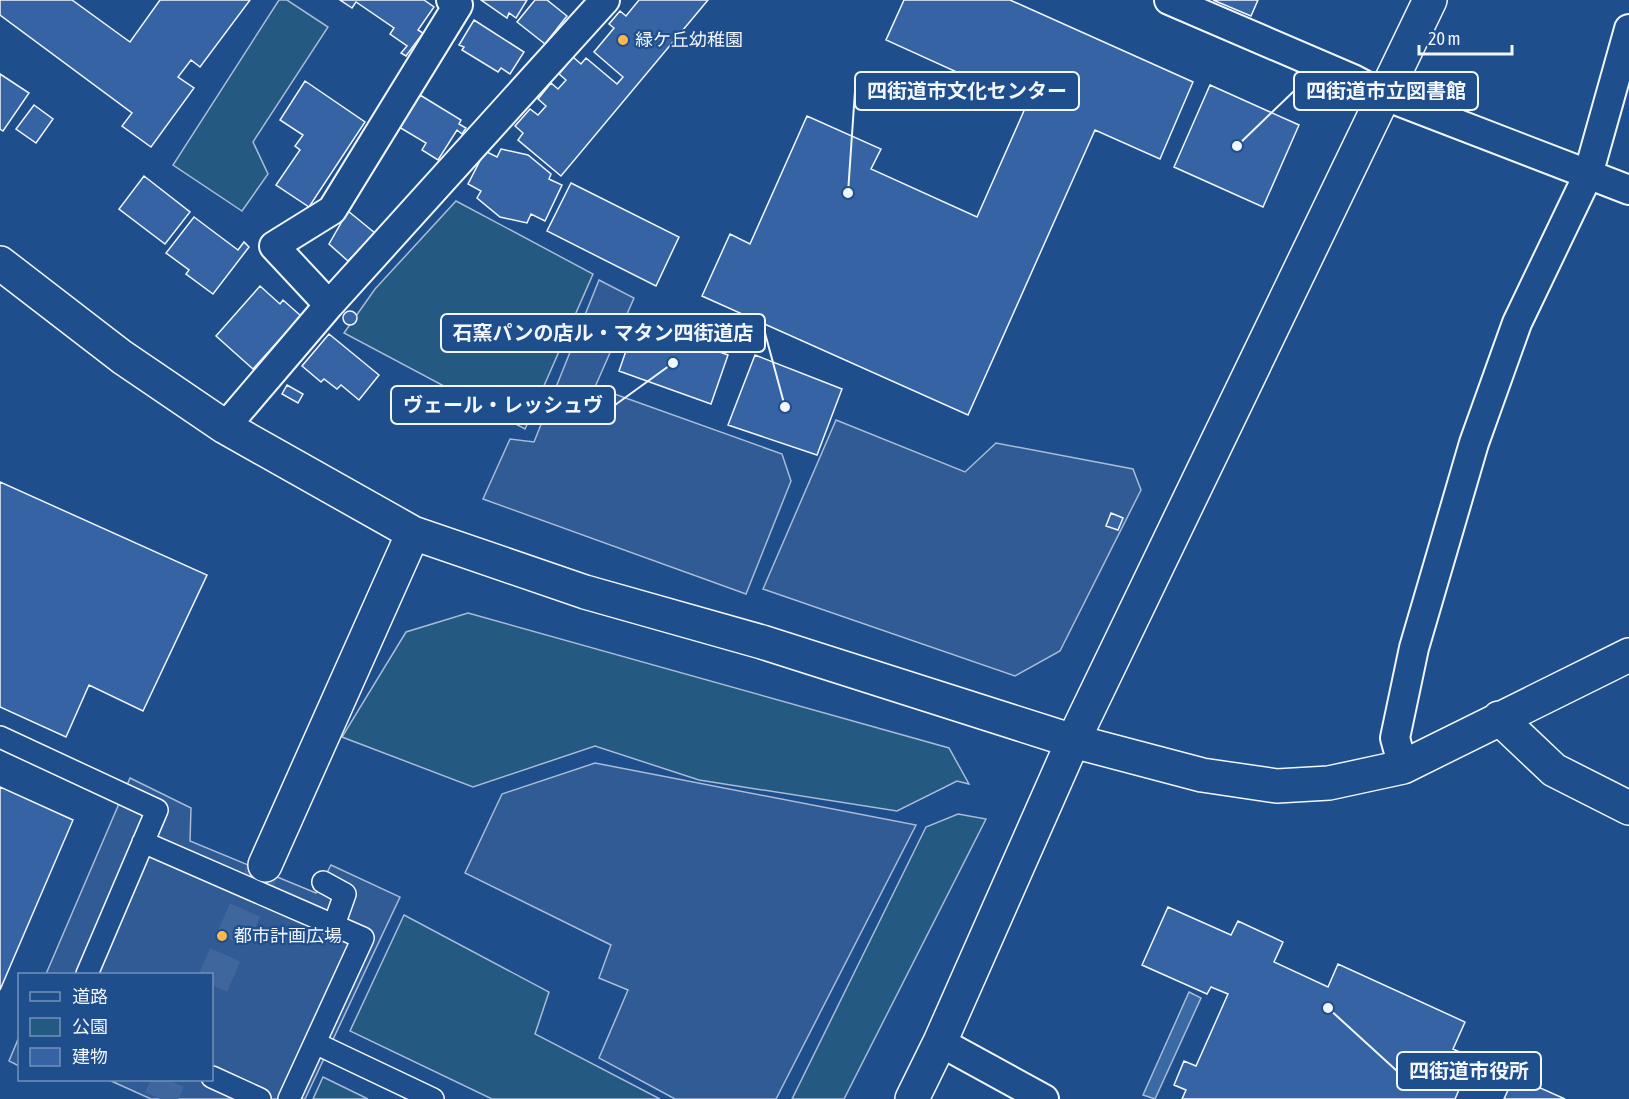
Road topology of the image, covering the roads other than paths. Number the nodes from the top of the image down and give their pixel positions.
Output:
1 (451, 0) edge
2 (605, 0) edge
3 (1169, 0) edge
4 (1430, 0) edge
5 (1629, 29) edge
6 (1385, 96) junction
7 (1588, 175) junction
8 (1629, 190) edge
9 (0, 263) edge
10 (329, 305) junction
11 (225, 427) junction
12 (413, 533) junction
13 (1629, 655) edge
14 (1499, 718) junction
15 (0, 737) edge
16 (1073, 741) junction
17 (1403, 767) junction
18 (1629, 808) edge
19 (143, 842) junction
20 (265, 865) tunnel mouth
21 (323, 882) dead end
22 (334, 925) junction
23 (88, 973) edge
24 (940, 1042) junction
25 (315, 1043) junction
26 (213, 1077) edge
27 (260, 1099) edge
28 (289, 1099) edge
29 (433, 1099) edge
30 (912, 1099) edge
31 (1044, 1099) edge

1 - 10 street
2 - 10 street
3 - 6 street
4 - 6 street
5 - 7 street
6 - 7 street
6 - 16 street
7 - 8 street
7 - 17 street
9 - 11 street
10 - 11 street
11 - 12 street
12 - 16 street
12 - 20 street
13 - 14 street
14 - 17 street
14 - 18 street
15 - 19 street
16 - 17 street
16 - 24 street
19 - 22 street
19 - 23 street
21 - 22 street
22 - 25 street
24 - 30 street
24 - 31 street
25 - 28 street
25 - 29 street
26 - 27 street

